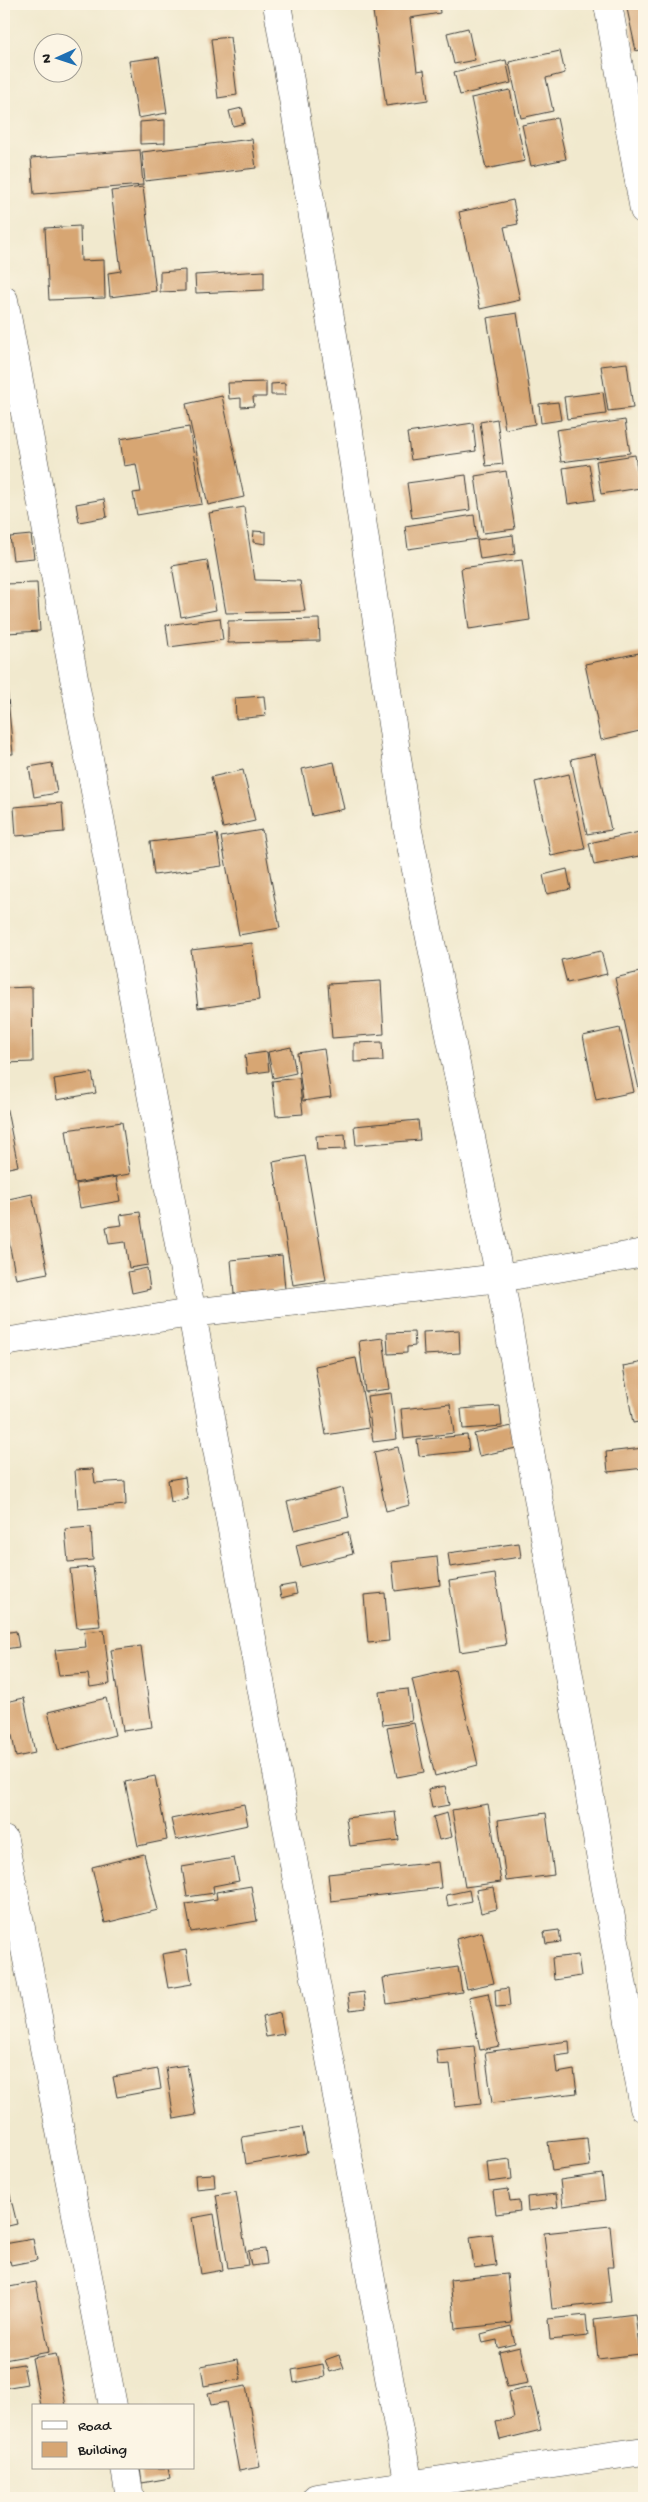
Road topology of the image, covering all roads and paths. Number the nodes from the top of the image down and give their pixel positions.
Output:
1 (277, 4) edge
2 (608, 4) edge
3 (644, 210) edge
4 (4, 300) edge
5 (644, 1254) edge
6 (500, 1278) junction
7 (191, 1313) junction
8 (4, 1342) edge
9 (4, 1840) edge
10 (644, 2108) edge
11 (112, 2404) edge
12 (644, 2451) edge
13 (124, 2470) edge
14 (409, 2485) junction
15 (130, 2498) edge
16 (316, 2498) edge

1 - 6 street
2 - 3 street
4 - 7 street
5 - 6 street
6 - 7 street
6 - 10 street
7 - 8 street
7 - 14 street
9 - 11 street
12 - 14 street
13 - 15 street
14 - 16 street

